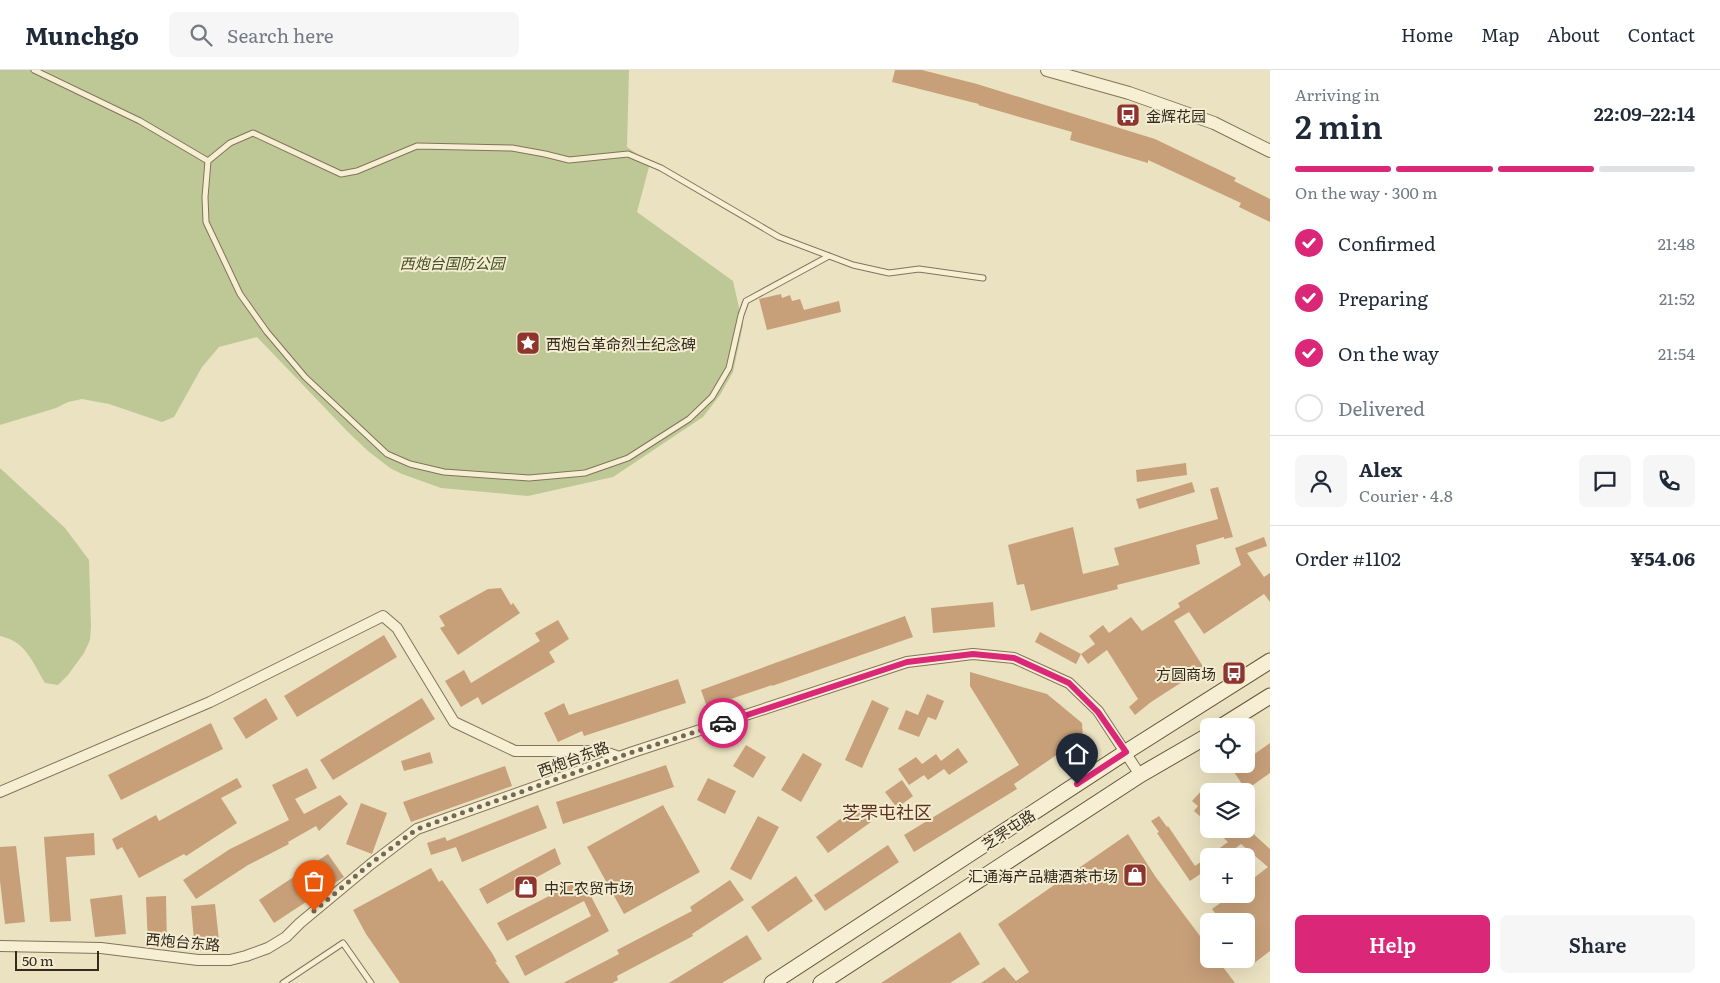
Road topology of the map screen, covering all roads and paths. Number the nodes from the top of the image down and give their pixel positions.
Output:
1 (34, 70) edge
2 (1047, 70) edge
3 (1270, 151) edge
4 (208, 162) junction
5 (830, 256) junction
6 (983, 278) dead end
7 (1270, 661) edge
8 (1270, 696) edge
9 (1235, 718) edge
10 (1200, 740) edge
11 (1126, 752) junction
12 (619, 757) junction
13 (1140, 775) junction
14 (0, 792) edge
15 (0, 946) edge
16 (283, 983) edge
17 (371, 983) edge
18 (772, 983) edge
19 (821, 983) edge

1 - 4 lane
2 - 3 street
4 - 5 lane
4 - 5 lane
5 - 6 lane
7 - 11 main road, 芝罘屯路
8 - 9 main road
10 - 13 main road, 芝罘屯路
11 - 12 street, 西炮台东路
11 - 13 street, 西炮台东路
11 - 18 main road, 芝罘屯路
12 - 14 street
12 - 15 street, 西炮台东路
13 - 19 main road, 芝罘屯路
16 - 17 lane

